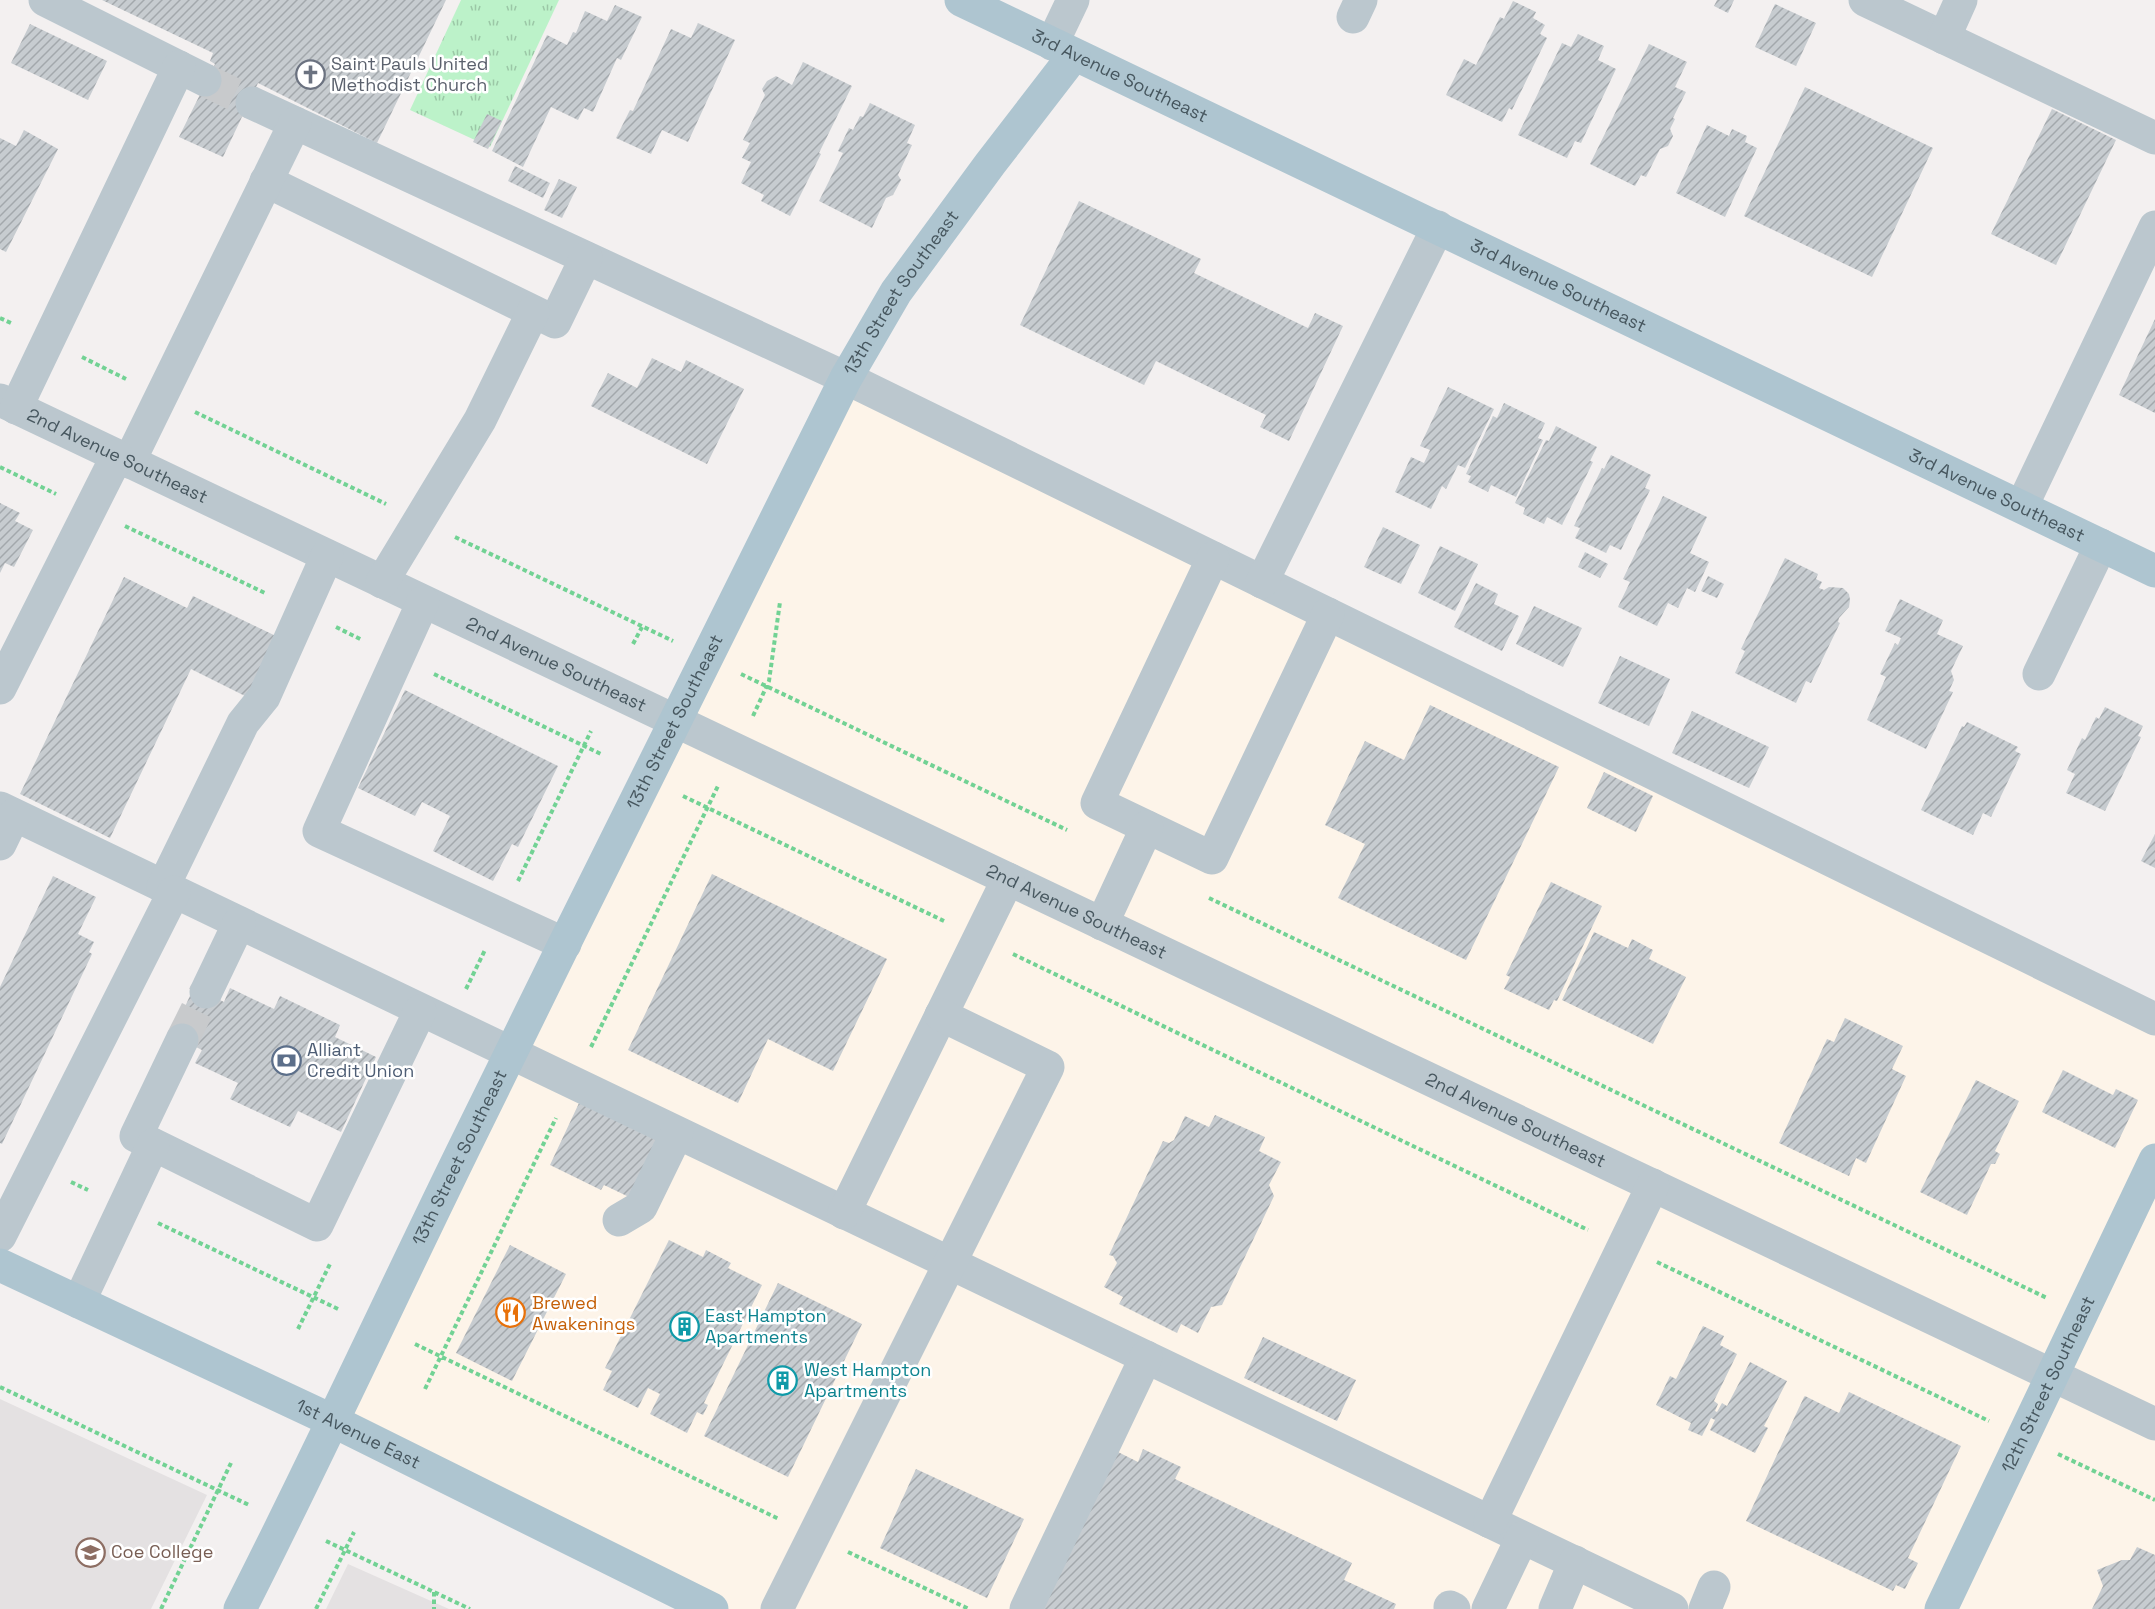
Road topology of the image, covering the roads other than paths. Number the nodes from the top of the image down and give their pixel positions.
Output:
1 (45, 0) edge
2 (961, 0) edge
3 (1073, 0) edge
4 (1865, 0) edge
5 (1961, 0) edge
6 (1944, 38) junction
7 (1063, 50) junction
8 (252, 103) tunnel mouth
9 (295, 123) junction
10 (2155, 138) edge
11 (266, 182) junction
12 (1438, 227) junction
13 (2155, 227) edge
14 (586, 258) junction
15 (533, 312) junction
16 (846, 378) junction
17 (8, 404) edge
18 (123, 459) junction
19 (2022, 506) junction
20 (2101, 544) junction
21 (327, 556) junction
22 (1213, 558) junction
23 (2155, 571) edge
24 (382, 582) junction
25 (1262, 582) junction
26 (423, 603) junction
27 (1328, 614) junction
28 (2039, 674) dead end
29 (0, 688) edge
30 (676, 722) junction
31 (5, 822) edge
32 (1147, 827) junction
33 (1008, 879) junction
34 (168, 889) junction
35 (239, 923) junction
36 (1102, 924) junction
37 (565, 944) junction
38 (206, 993) tunnel mouth
39 (420, 1011) junction
40 (941, 1015) junction
41 (2155, 1019) edge
42 (183, 1040) tunnel mouth
43 (510, 1053) junction
44 (677, 1133) junction
45 (153, 1145) junction
46 (2155, 1160) edge
47 (1653, 1185) junction
48 (844, 1213) junction
49 (619, 1220) dead end
50 (0, 1236) edge
51 (950, 1263) junction
52 (0, 1265) edge
53 (79, 1302) junction
54 (1146, 1357) junction
55 (2054, 1375) junction
56 (333, 1421) junction
57 (2155, 1424) edge
58 (1490, 1522) junction
59 (1522, 1538) junction
60 (1575, 1562) junction
61 (240, 1609) edge
62 (712, 1609) edge
63 (777, 1609) edge
64 (1026, 1609) edge
65 (1488, 1609) edge
66 (1555, 1609) edge
67 (1672, 1609) edge
68 (1941, 1609) edge

1 - 17 street
2 - 7 main road, 3rd Avenue Southeast
3 - 7 street
4 - 6 street
5 - 6 street
6 - 10 street
7 - 12 main road, 3rd Avenue Southeast
7 - 16 main road, 13th Street Southeast
8 - 9 street
9 - 11 street
9 - 14 street
11 - 15 street
11 - 18 street
12 - 19 main road, 3rd Avenue Southeast
12 - 25 street
13 - 19 street
14 - 15 street
14 - 16 street
15 - 24 street
16 - 22 street
16 - 30 main road, 13th Street Southeast
17 - 18 street, 2nd Avenue Southeast
18 - 21 street, 2nd Avenue Southeast
18 - 29 street
19 - 20 main road, 3rd Avenue Southeast
20 - 23 main road, 3rd Avenue Southeast
20 - 28 street
21 - 24 street, 2nd Avenue Southeast
21 - 34 street
22 - 25 street
22 - 32 street
24 - 26 street, 2nd Avenue Southeast
25 - 27 street
26 - 30 street, 2nd Avenue Southeast
26 - 37 street
27 - 32 street
27 - 41 street
30 - 33 street, 2nd Avenue Southeast
30 - 37 main road, 13th Street Southeast
31 - 34 street
32 - 36 street
33 - 36 street, 2nd Avenue Southeast
33 - 40 street
34 - 35 street
34 - 50 street
35 - 38 street
35 - 39 street
36 - 47 street, 2nd Avenue Southeast
37 - 43 main road, 13th Street Southeast
39 - 43 street
39 - 45 street
40 - 48 street
40 - 51 street
42 - 45 street
43 - 44 street
43 - 56 main road, 13th Street Southeast
44 - 48 street
44 - 49 street
45 - 53 street
46 - 55 main road, 12th Street Southeast
47 - 55 street, 2nd Avenue Southeast
47 - 58 street
48 - 51 street
51 - 54 street
51 - 63 street
52 - 53 main road, 1st Avenue East
53 - 56 main road, 1st Avenue East
54 - 58 street
54 - 64 street
55 - 57 street, 2nd Avenue Southeast
55 - 68 main road, 12th Street Southeast
56 - 61 main road, 13th Street Southeast
56 - 62 main road, 1st Avenue East
58 - 59 street
59 - 60 street
59 - 65 street
60 - 66 street
60 - 67 street

